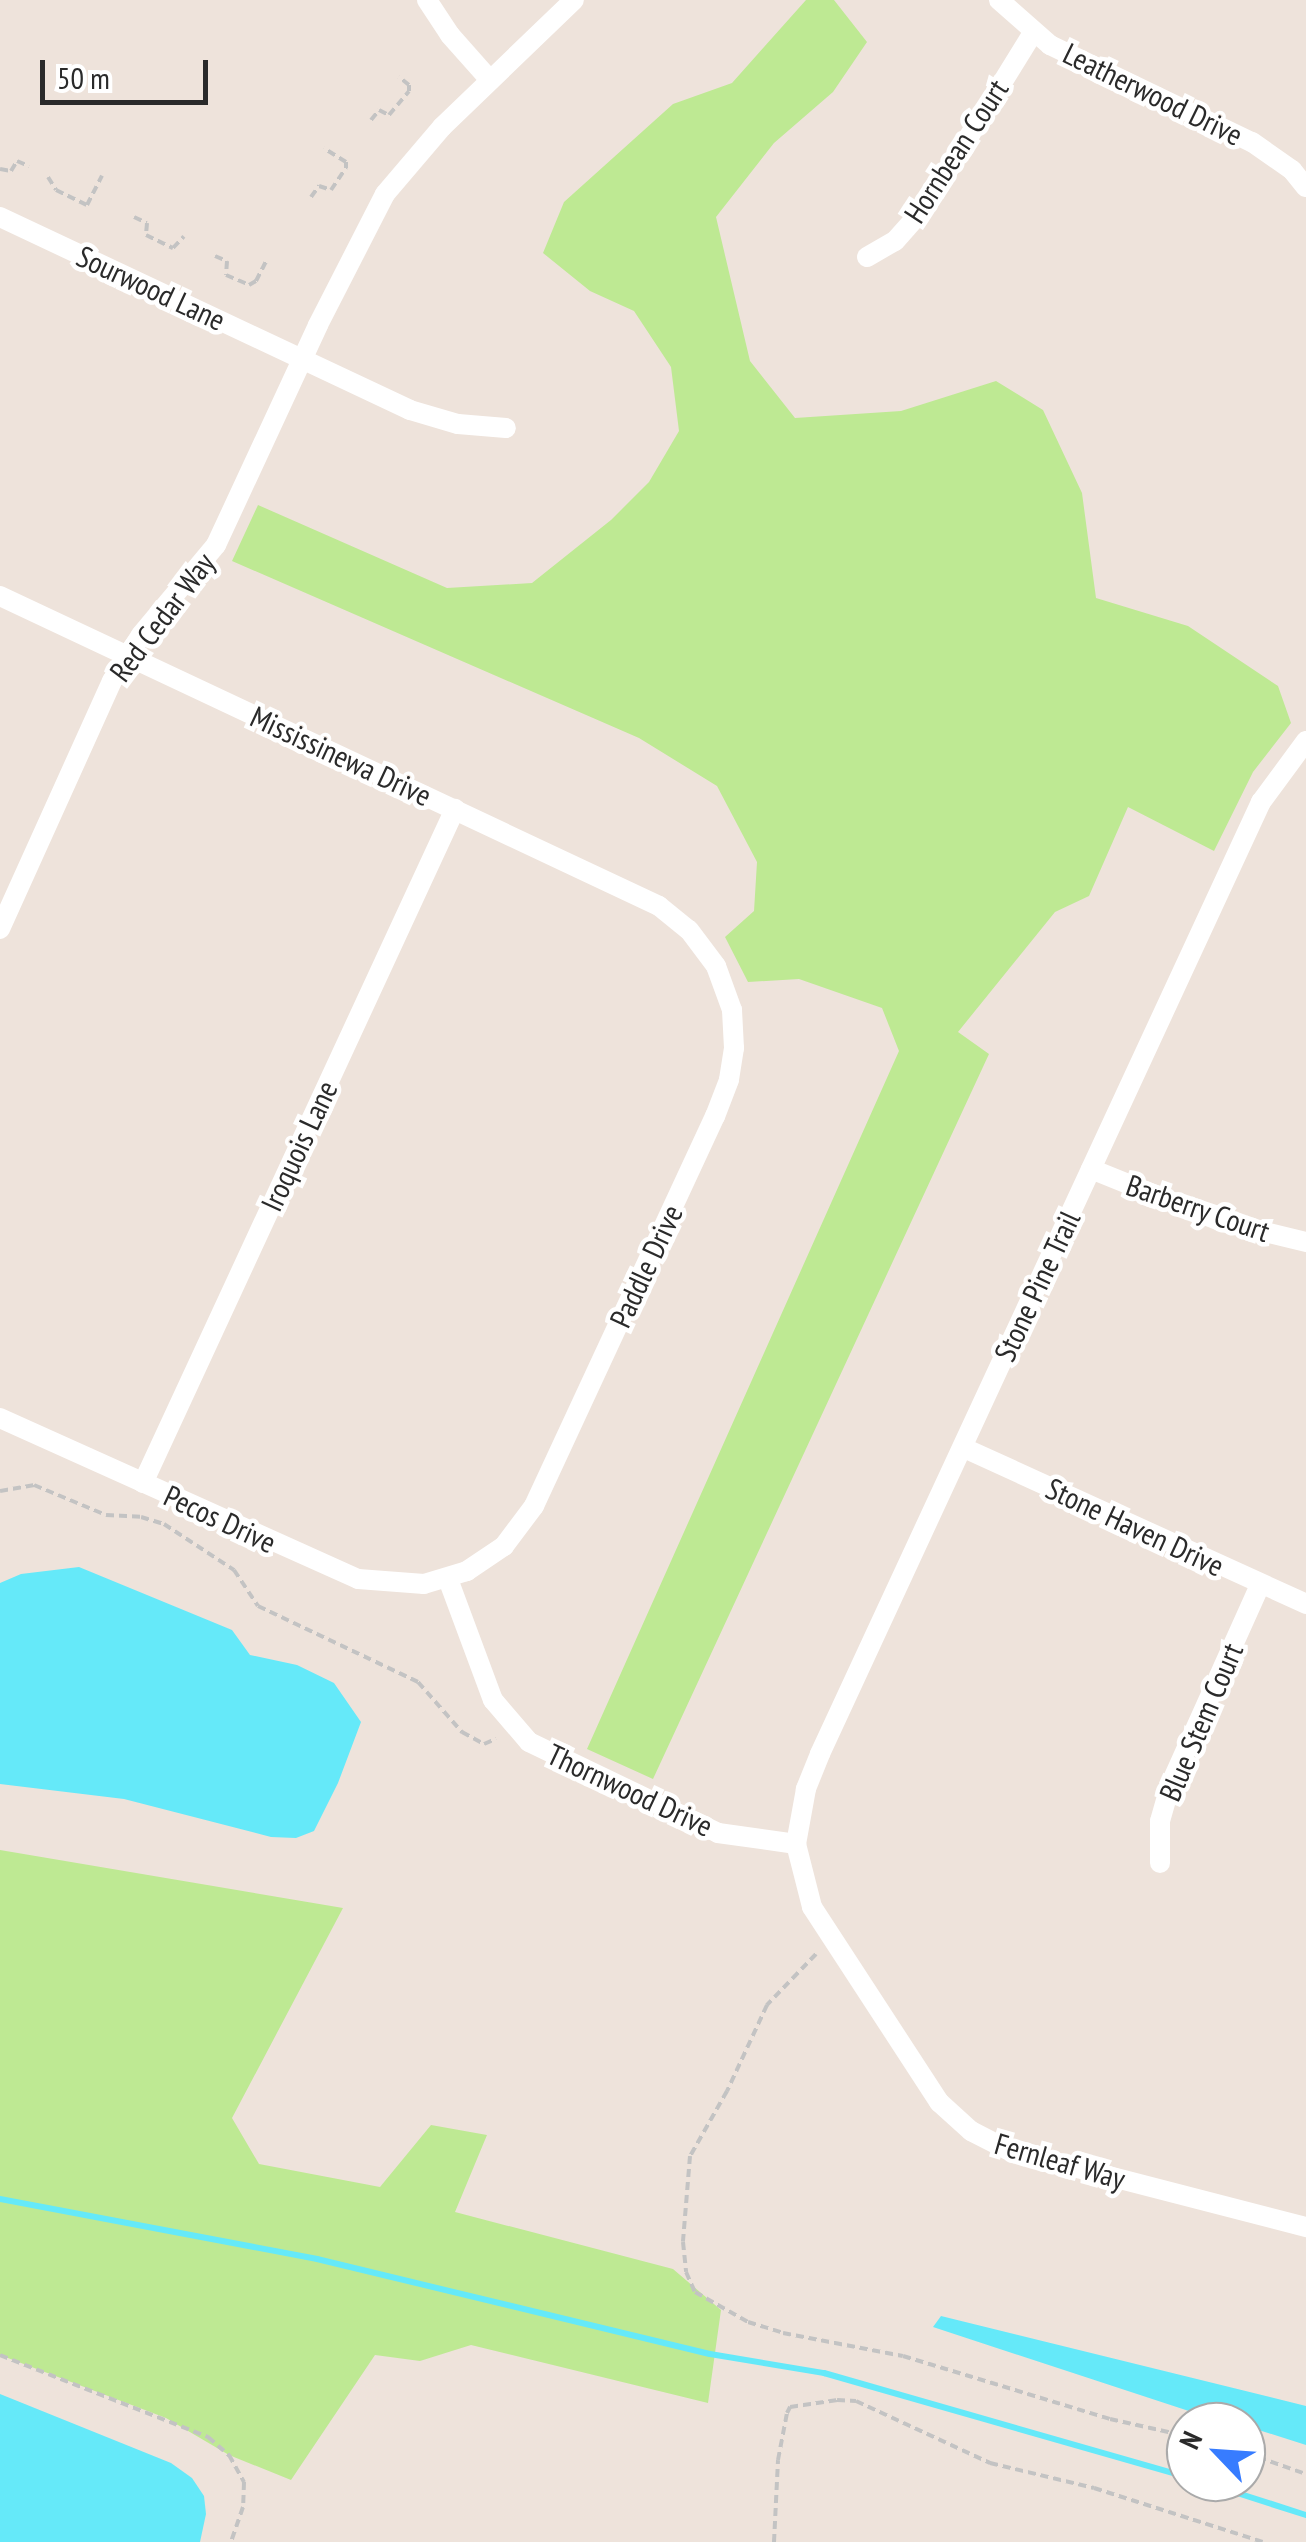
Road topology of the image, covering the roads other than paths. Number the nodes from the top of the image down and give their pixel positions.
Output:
1 (427, 0) edge
2 (574, 0) edge
3 (999, 0) edge
4 (1033, 33) junction
5 (490, 80) junction
6 (1306, 187) edge
7 (0, 217) edge
8 (867, 256) dead end
9 (302, 360) junction
10 (506, 428) dead end
11 (0, 596) edge
12 (126, 656) junction
13 (1306, 740) edge
14 (455, 810) junction
15 (680, 920) joint
16 (0, 929) edge
17 (1091, 1169) junction
18 (1306, 1242) edge
19 (0, 1418) edge
20 (964, 1448) junction
21 (144, 1484) junction
22 (448, 1578) junction
23 (1260, 1585) junction
24 (1306, 1604) edge
25 (796, 1844) junction
26 (1160, 1863) dead end
27 (1306, 2226) edge

1 - 5 street
2 - 5 street, Red Cedar Way
3 - 4 street, Leatherwood Drive
4 - 6 street, Leatherwood Drive
4 - 8 street, Hornbean Court
5 - 9 street, Red Cedar Way
7 - 9 street, Sourwood Lane
9 - 10 street, Sourwood Lane
9 - 12 street, Red Cedar Way
11 - 12 street, Mississinewa Drive
12 - 14 street, Mississinewa Drive
12 - 16 street, Red Cedar Way
13 - 17 street, Stone Pine Trail
14 - 15 street, Mississinewa Drive
14 - 21 street, Iroquois Lane
15 - 22 street, Paddle Drive
17 - 18 street, Barberry Court
17 - 20 street, Stone Pine Trail
19 - 21 street, Pecos Drive
20 - 23 street, Stone Haven Drive
20 - 25 street, Stone Pine Trail
21 - 22 street, Pecos Drive
22 - 25 street, Thornwood Drive
23 - 24 street, Stone Haven Drive
23 - 26 street, Blue Stem Court
25 - 27 street, Fernleaf Way

